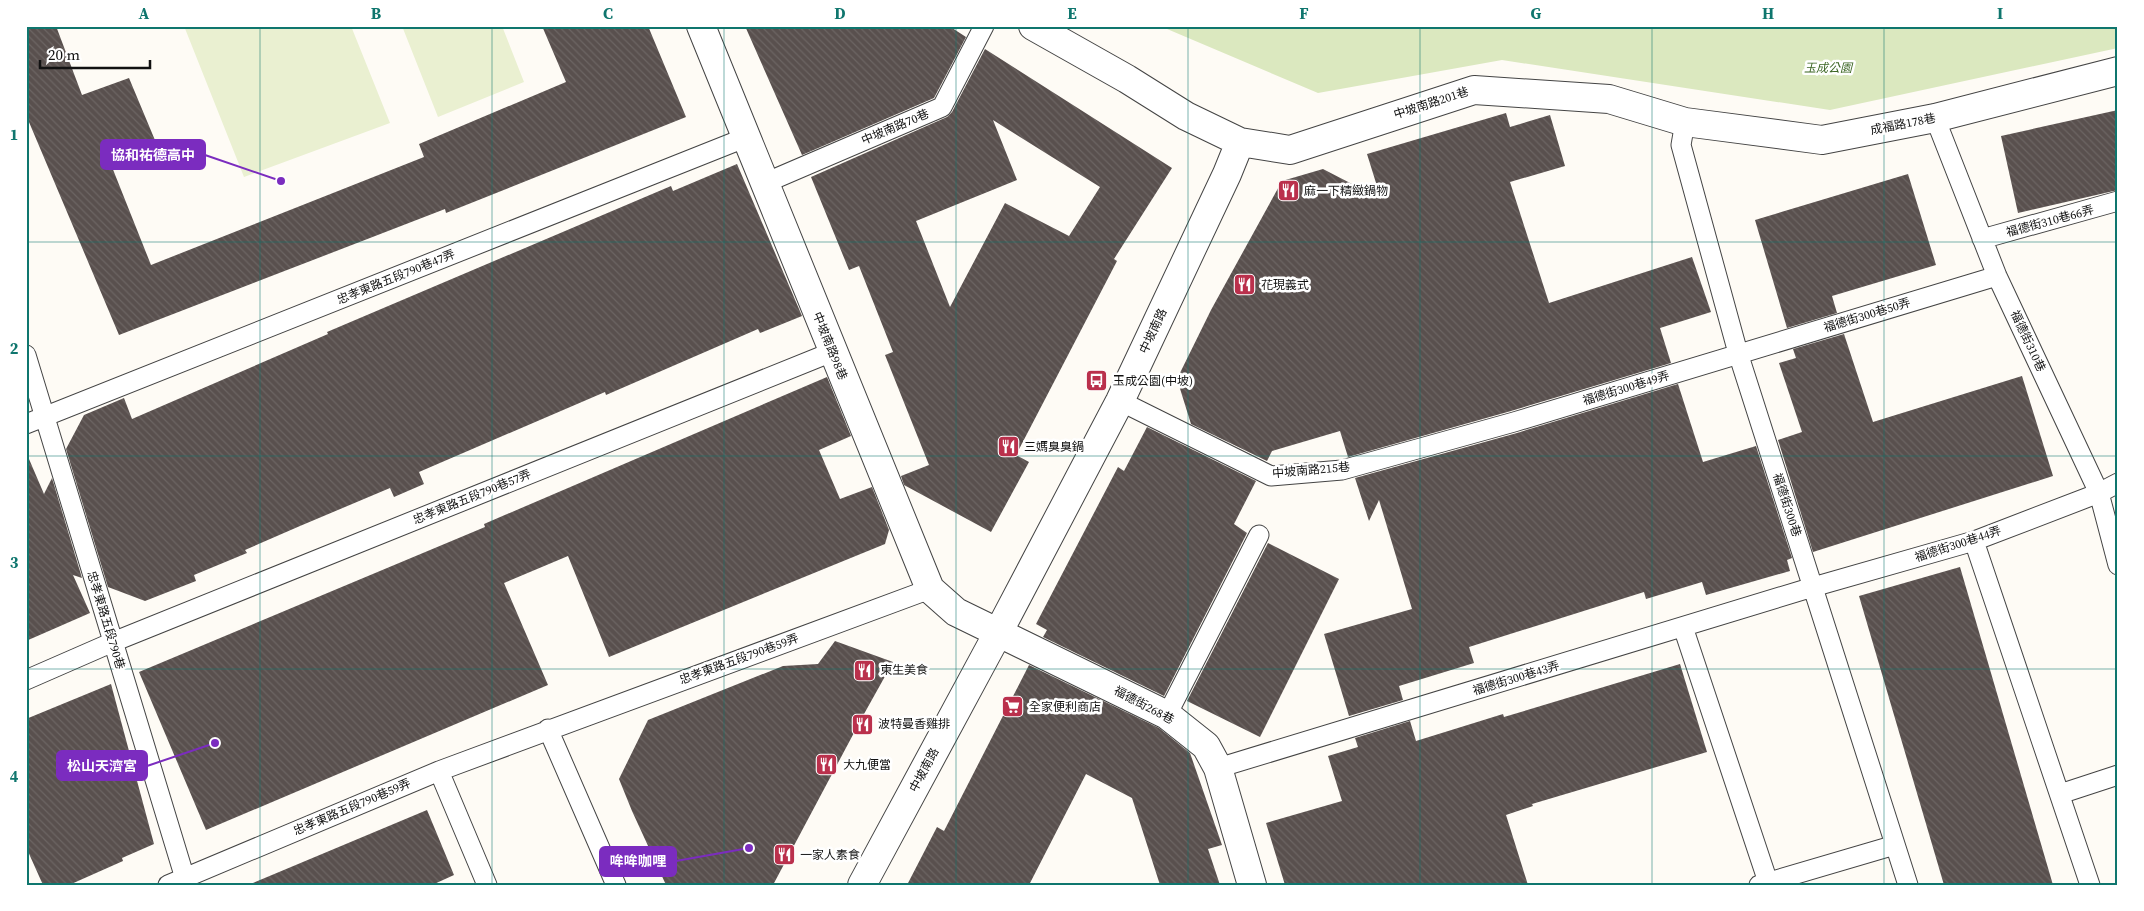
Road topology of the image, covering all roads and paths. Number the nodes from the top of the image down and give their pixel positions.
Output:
1 (701, 26) edge
2 (984, 26) edge
3 (1033, 26) edge
4 (2118, 71) edge
5 (1935, 118) junction
6 (1685, 122) junction
7 (747, 138) junction
8 (1240, 142) junction
9 (765, 183) junction
10 (2118, 201) edge
11 (1982, 239) junction
12 (1997, 276) junction
13 (832, 352) junction
14 (1738, 353) junction
15 (26, 355) edge
16 (1120, 401) junction
17 (45, 416) junction
18 (1514, 422) joint
19 (26, 424) edge
20 (2118, 483) edge
21 (2100, 493) junction
22 (1259, 535) dead end
23 (1974, 541) junction
24 (2118, 565) edge
25 (1813, 587) junction
26 (930, 589) junction
27 (1684, 628) junction
28 (998, 633) junction
29 (113, 642) junction
30 (26, 680) edge
31 (1168, 715) junction
32 (548, 729) junction
33 (1218, 768) junction
34 (439, 770) junction
35 (2118, 775) edge
36 (2060, 794) junction
37 (1895, 844) junction
38 (180, 882) edge
39 (1764, 883) edge
40 (487, 885) edge
41 (616, 885) edge
42 (862, 885) edge
43 (1252, 885) edge
44 (1908, 885) edge
45 (2090, 885) edge

1 - 7 street, 中坡南路98巷
2 - 9 lane, 中坡南路70巷
3 - 8 street
4 - 5 street, 成福路178巷
5 - 6 street, 成福路178巷
5 - 11 lane, 福德街310巷
6 - 8 street, 中坡南路201巷
6 - 14 lane, 福德街300巷
7 - 9 street, 中坡南路98巷
7 - 17 lane, 忠孝東路五段790巷47弄
8 - 16 street, 中坡南路
9 - 13 street, 中坡南路98巷
10 - 11 lane, 福德街310巷66弄
11 - 12 lane, 福德街310巷
12 - 14 lane, 福德街300巷50弄
12 - 21 lane, 福德街310巷
13 - 26 street, 中坡南路98巷
13 - 29 lane, 忠孝東路五段790巷57弄
14 - 18 lane, 福德街300巷49弄
14 - 25 lane, 福德街300巷
15 - 17 lane, 忠孝東路五段790巷
16 - 18 lane, 中坡南路215巷
16 - 28 street, 中坡南路
17 - 19 lane, 忠孝東路五段790巷47弄
17 - 29 lane, 忠孝東路五段790巷
20 - 21 lane, 福德街300巷44弄
21 - 23 lane, 福德街300巷44弄
21 - 24 lane, 福德街310巷
22 - 31 lane
23 - 25 lane, 福德街300巷44弄
23 - 36 lane
25 - 27 lane, 福德街300巷43弄
25 - 37 lane, 福德街300巷
26 - 28 street, 中坡南路98巷
26 - 32 lane, 忠孝東路五段790巷59弄
27 - 33 lane, 福德街300巷43弄
27 - 39 lane
28 - 31 street, 福德街268巷
28 - 42 street, 中坡南路
29 - 30 lane, 忠孝東路五段790巷57弄
29 - 38 lane, 忠孝東路五段790巷
31 - 33 street, 福德街268巷
32 - 34 lane, 忠孝東路五段790巷59弄
32 - 41 lane
33 - 43 street, 福德街268巷
34 - 38 lane, 忠孝東路五段790巷59弄
34 - 40 lane
35 - 36 lane
36 - 45 lane
37 - 39 lane
37 - 44 lane, 福德街300巷

